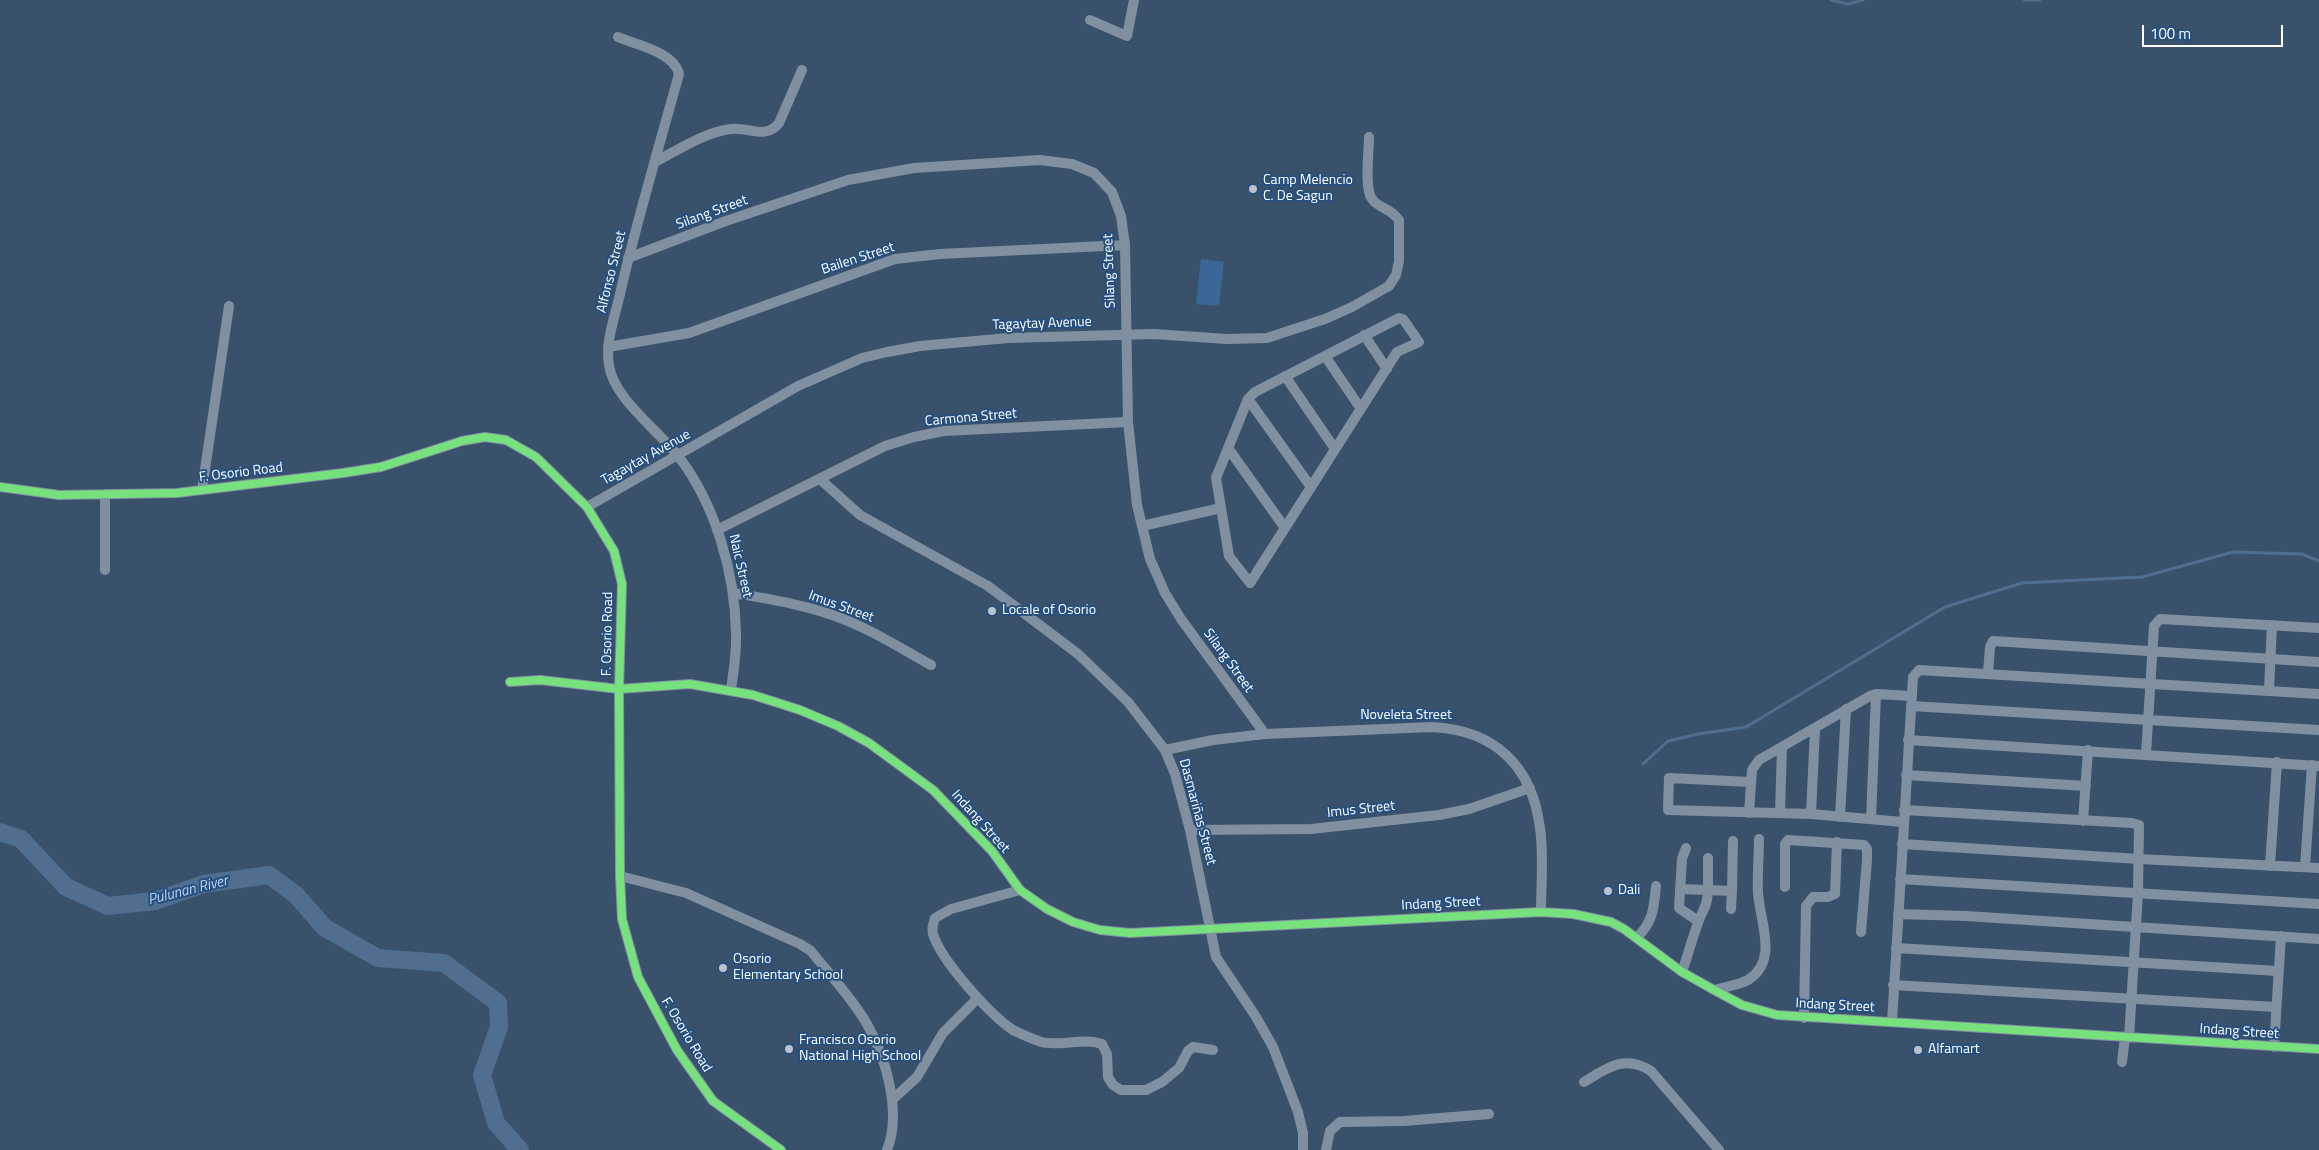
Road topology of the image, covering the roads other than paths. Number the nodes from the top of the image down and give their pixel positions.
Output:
1 (1134, 0) edge
2 (1090, 20) dead end
3 (618, 38) dead end
4 (802, 70) dead end
5 (1369, 137) dead end
6 (655, 162) junction
7 (1125, 245) junction
8 (628, 258) junction
9 (229, 306) dead end
10 (1126, 335) junction
11 (1364, 335) junction
12 (608, 347) junction
13 (1325, 356) junction
14 (1386, 369) junction
15 (1285, 376) junction
16 (1248, 399) junction
17 (1361, 409) junction
18 (1128, 422) junction
19 (1228, 448) junction
20 (1335, 449) junction
21 (678, 456) junction
22 (820, 480) junction
23 (0, 487) edge
24 (1310, 487) junction
25 (202, 490) junction
26 (105, 494) junction
27 (587, 507) junction
28 (1221, 508) junction
29 (1142, 526) junction
30 (1285, 528) junction
31 (718, 530) junction
32 (105, 570) dead end
33 (734, 593) junction
34 (2272, 625) junction
35 (2319, 628) edge
36 (2153, 651) junction
37 (2270, 658) junction
38 (2319, 662) edge
39 (931, 665) dead end
40 (1988, 673) junction
41 (510, 682) dead end
42 (2150, 683) junction
43 (619, 689) junction
44 (2269, 690) junction
45 (731, 691) junction
46 (1876, 694) junction
47 (2319, 694) edge
48 (1912, 701) junction
49 (1846, 709) junction
50 (2149, 719) junction
51 (1815, 729) junction
52 (2319, 730) edge
53 (1264, 734) junction
54 (1908, 740) junction
55 (1782, 747) junction
56 (1165, 750) junction
57 (2088, 750) junction
58 (2146, 754) junction
59 (2276, 762) junction
60 (2316, 766) edge
61 (1906, 775) junction
62 (1750, 782) junction
63 (2086, 786) junction
64 (1530, 788) junction
65 (1904, 810) junction
66 (1749, 812) junction
67 (1780, 813) junction
68 (1811, 814) junction
69 (1840, 817) junction
70 (1871, 820) junction
71 (2083, 820) junction
72 (1903, 822) junction
73 (1190, 830) junction
74 (1759, 839) dead end
75 (1733, 841) dead end
76 (1838, 842) junction
77 (1902, 844) junction
78 (1686, 848) dead end
79 (1708, 858) dead end
80 (2139, 859) junction
81 (2270, 866) junction
82 (2305, 867) junction
83 (2319, 868) edge
84 (620, 876) junction
85 (1900, 879) junction
86 (1656, 886) dead end
87 (1785, 887) dead end
88 (1680, 889) junction
89 (1020, 890) junction
90 (1708, 890) junction
91 (1732, 891) junction
92 (2138, 893) junction
93 (2319, 904) edge
94 (1731, 909) dead end
95 (1541, 912) junction
96 (1898, 914) junction
97 (1698, 921) junction
98 (2136, 927) junction
99 (1212, 930) junction
100 (1861, 932) dead end
101 (2281, 936) junction
102 (1636, 938) junction
103 (2319, 939) edge
104 (1896, 948) junction
105 (2134, 962) junction
106 (2278, 971) junction
107 (1682, 972) junction
108 (1893, 985) junction
109 (1714, 990) junction
110 (978, 998) junction
111 (2132, 998) junction
112 (2276, 1007) junction
113 (1804, 1018) junction
114 (1892, 1022) junction
115 (2127, 1038) junction
116 (2274, 1047) junction
117 (2319, 1049) edge
118 (1213, 1050) dead end
119 (2122, 1062) dead end
120 (1584, 1082) dead end
121 (892, 1100) junction
122 (1489, 1114) dead end
123 (781, 1150) edge
124 (887, 1150) edge
125 (1303, 1150) edge
126 (1326, 1150) edge
127 (1720, 1150) edge

1 - 2 street
3 - 6 street, Alfonso Street
4 - 6 street
5 - 10 street, Tagaytay Avenue
6 - 8 street, Alfonso Street
7 - 8 street, Silang Street
7 - 10 street, Silang Street
7 - 12 street, Bailen Street
8 - 12 street, Alfonso Street
9 - 25 street
10 - 18 street, Silang Street
10 - 21 street, Tagaytay Avenue
11 - 13 street
11 - 14 street
11 - 14 street
12 - 21 street, Alfonso Street
13 - 15 street
13 - 17 street
14 - 17 street
15 - 16 street
15 - 20 street
16 - 19 street
16 - 24 street
17 - 20 street
18 - 22 street, Carmona Street
18 - 29 street, Silang Street
19 - 28 street
19 - 30 street
20 - 24 street
21 - 27 street, Tagaytay Avenue
21 - 31 street, Naic Street
22 - 31 street, Carmona Street
22 - 56 street, Dasmariñas Street
23 - 26 street, F. Osorio Road
24 - 30 street
25 - 26 street, F. Osorio Road
25 - 27 street, F. Osorio Road
26 - 32 street
27 - 43 street, F. Osorio Road
28 - 29 street
28 - 30 street
29 - 53 street, Silang Street
31 - 33 street, Naic Street
33 - 39 street, Imus Street
33 - 45 street, Naic Street
34 - 35 street
34 - 36 street
34 - 37 street
36 - 37 street
36 - 40 street
36 - 42 street
37 - 38 street
37 - 44 street
40 - 42 street
40 - 48 street
41 - 43 street, Indang Street
42 - 44 street
42 - 50 street
43 - 45 street, Indang Street
43 - 84 street, F. Osorio Road
44 - 47 street
45 - 89 street, Indang Street
46 - 48 street
46 - 49 street
46 - 70 street
48 - 50 street
48 - 54 street
49 - 51 street
49 - 69 street
50 - 52 street
50 - 58 street
51 - 55 street
51 - 68 street
53 - 56 street, Noveleta Street
53 - 64 street, Noveleta Street
54 - 57 street
54 - 61 street
55 - 62 street
55 - 67 street
56 - 73 street, Dasmariñas Street
57 - 58 street
57 - 63 street
58 - 59 street
59 - 60 street
59 - 81 street
60 - 82 street
61 - 63 street
61 - 65 street
62 - 66 street
62 - 66 street
63 - 71 street
64 - 73 street, Imus Street
64 - 95 street, Noveleta Street
65 - 71 street
65 - 72 street
66 - 67 street
67 - 68 street
68 - 69 street
69 - 70 street
70 - 72 street
71 - 80 street
72 - 77 street
73 - 99 street, Dasmariñas Street
74 - 109 street
75 - 91 street
76 - 87 street
76 - 100 street
76 - 113 street
77 - 80 street
77 - 85 street
78 - 88 street
79 - 90 street
80 - 81 street
80 - 92 street
81 - 82 street
82 - 83 street
84 - 121 street
84 - 123 street, F. Osorio Road
85 - 92 street
85 - 96 street
86 - 102 street
88 - 90 street
88 - 97 street
89 - 99 street, Indang Street
89 - 110 street
90 - 91 street
90 - 97 street
91 - 94 street
92 - 93 street
92 - 98 street
95 - 99 street, Indang Street
95 - 102 street, Indang Street
96 - 98 street
96 - 104 street
97 - 107 street
98 - 101 street
98 - 105 street
99 - 125 street, Dasmariñas Street
101 - 103 street
101 - 106 street
102 - 107 street, Indang Street
104 - 105 street
104 - 108 street
105 - 106 street
105 - 111 street
106 - 112 street
107 - 109 street, Indang Street
108 - 111 street
108 - 114 street
109 - 113 street, Indang Street
110 - 118 street
110 - 121 street
111 - 112 street
111 - 115 street
112 - 116 street
113 - 114 street, Indang Street
114 - 115 street, Indang Street
115 - 116 street, Indang Street
115 - 119 street
116 - 117 street, Indang Street
120 - 127 street
121 - 124 street
122 - 126 street

